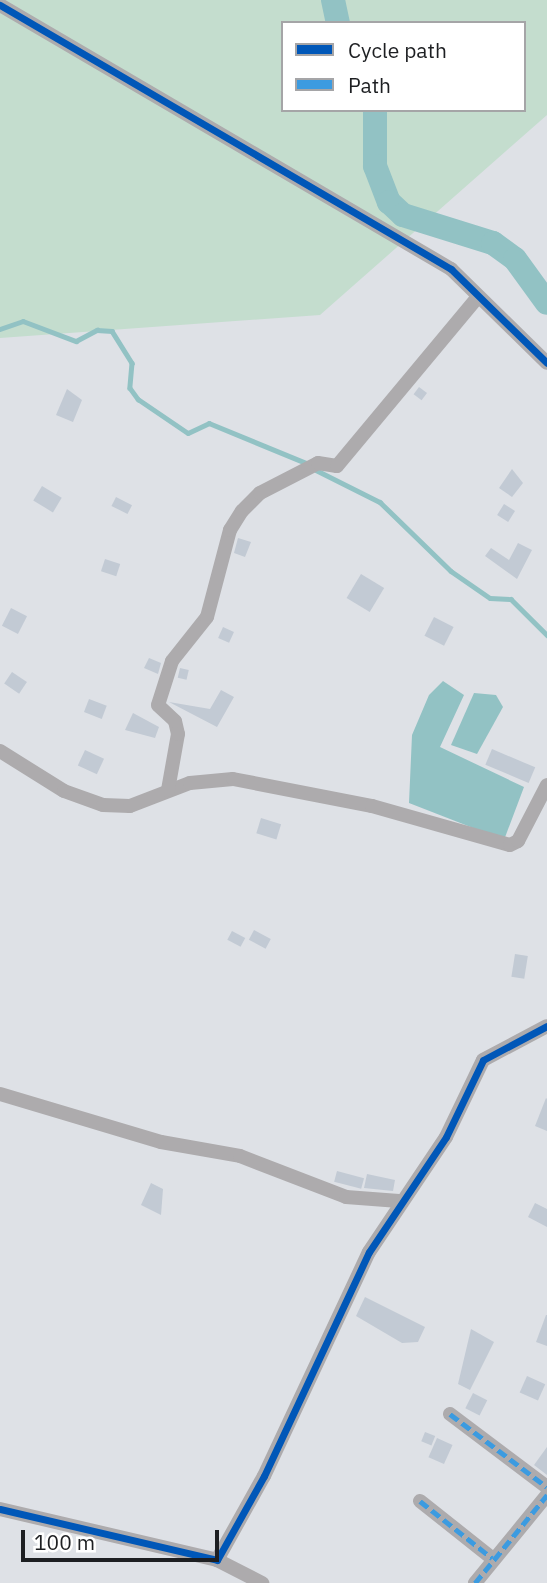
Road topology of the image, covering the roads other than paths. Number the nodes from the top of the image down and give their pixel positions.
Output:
1 (0, 5) edge
2 (478, 297) junction
3 (547, 363) edge
4 (0, 751) edge
5 (547, 785) edge
6 (168, 790) junction
7 (547, 1026) edge
8 (0, 1094) edge
9 (399, 1200) junction
10 (450, 1413) dead end
11 (547, 1487) edge
12 (547, 1495) edge
13 (420, 1501) dead end
14 (0, 1509) edge
15 (492, 1558) junction
16 (218, 1560) junction
17 (254, 1581) edge
18 (475, 1583) edge

1 - 2 street
2 - 3 street
2 - 6 street
4 - 6 street
5 - 6 street
7 - 9 street
8 - 9 street
9 - 16 street
10 - 11 street
12 - 15 street
13 - 15 street
14 - 16 street
15 - 18 street
16 - 17 street

